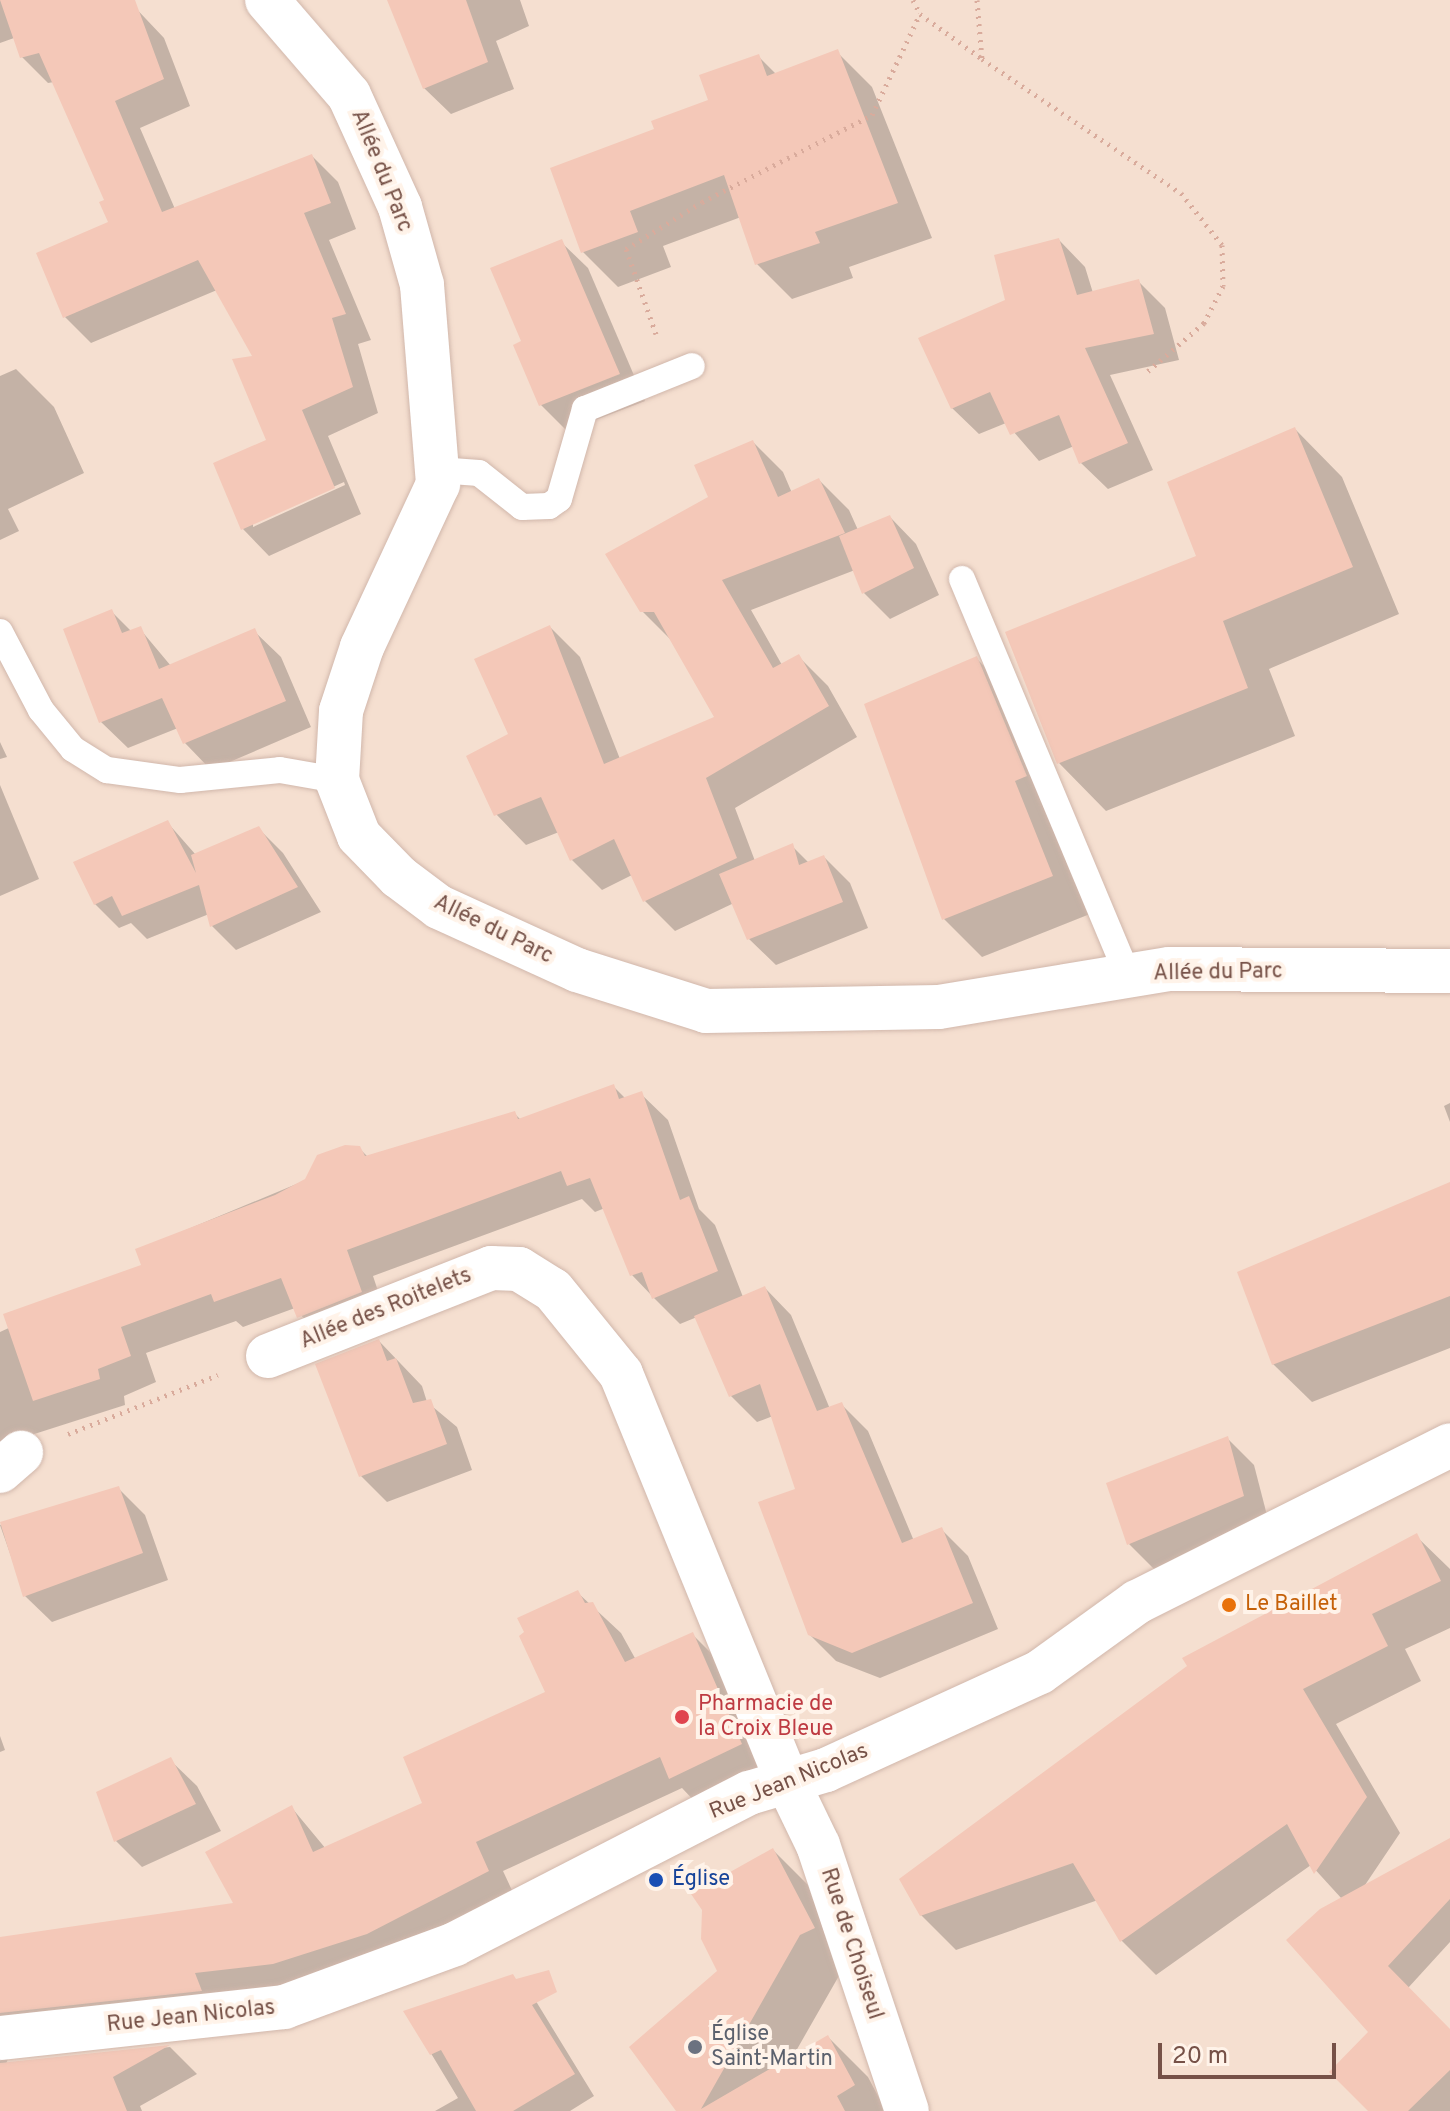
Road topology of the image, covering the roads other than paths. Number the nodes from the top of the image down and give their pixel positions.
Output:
1 (267, 0) edge
2 (681, 370) road end
3 (438, 470) junction
4 (962, 579) dead end
5 (0, 632) edge
6 (337, 780) junction
7 (1450, 971) edge
8 (1128, 976) junction
9 (268, 1356) road end
10 (1450, 1445) edge
11 (787, 1781) junction
12 (0, 2038) edge
13 (907, 2111) edge

1 - 3 street, Allée du Parc
2 - 3 lane
3 - 6 street, Allée du Parc
4 - 8 lane
5 - 6 lane
6 - 8 street, Allée du Parc
7 - 8 street, Allée du Parc
9 - 11 street, Allée des Roitelets
10 - 11 street, Rue Jean Nicolas
11 - 12 street, Rue Jean Nicolas
11 - 13 street, Rue de Choiseul

